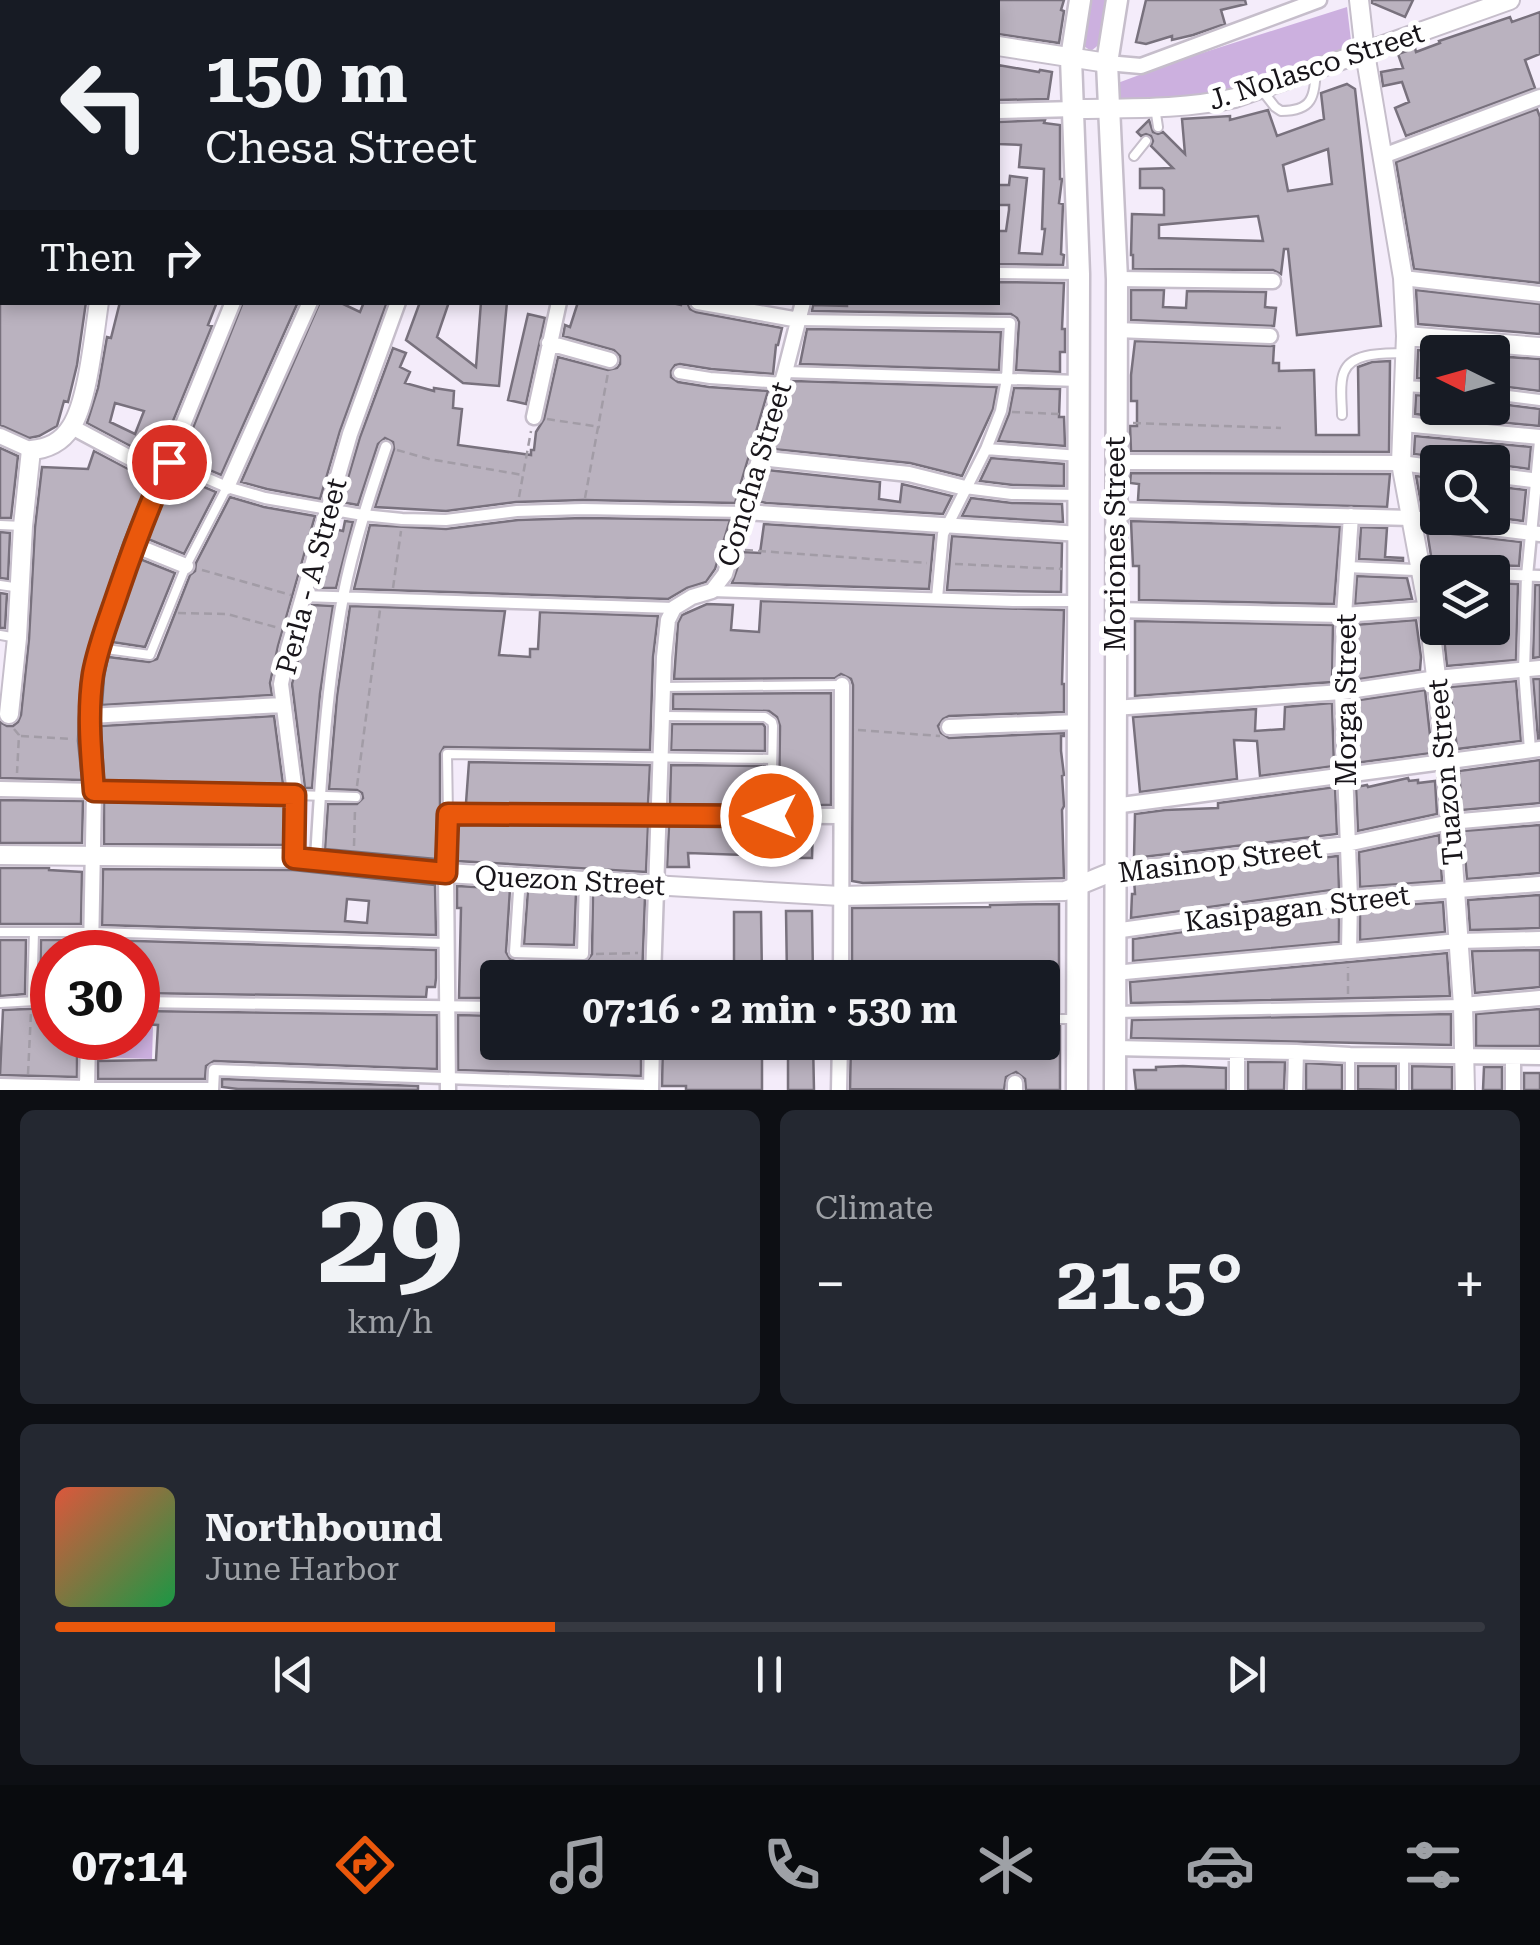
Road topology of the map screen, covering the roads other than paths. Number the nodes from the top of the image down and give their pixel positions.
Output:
1 (1080, 0) edge
2 (1117, 0) edge
3 (1319, 0) edge
4 (1360, 0) edge
5 (1510, 0) edge
6 (1000, 46) edge
7 (1365, 52) junction
8 (1071, 58) junction
9 (1106, 63) junction
10 (1316, 70) junction
11 (1261, 90) junction
12 (1540, 97) edge
13 (1156, 107) junction
14 (1108, 108) junction
15 (1074, 109) junction
16 (1000, 111) edge
17 (1158, 127) dead end
18 (1146, 141) dead end
19 (1134, 156) dead end
20 (1382, 156) junction
21 (1000, 273) edge
22 (1079, 274) junction
23 (1117, 278) junction
24 (1404, 278) junction
25 (1272, 281) dead end
26 (1540, 294) edge
27 (99, 305) edge
28 (231, 305) edge
29 (309, 305) edge
30 (397, 305) edge
31 (558, 305) edge
32 (715, 305) edge
33 (802, 305) edge
34 (799, 320) junction
35 (1117, 330) junction
36 (1270, 336) dead end
37 (550, 343) junction
38 (1406, 345) junction
39 (1540, 347) edge
40 (610, 360) road end
41 (679, 373) dead end
42 (783, 378) junction
43 (1008, 378) junction
44 (1079, 381) junction
45 (1405, 386) junction
46 (1420, 387) edge
47 (1510, 396) edge
48 (1540, 400) edge
49 (1342, 415) dead end
50 (534, 416) road end
51 (1403, 424) junction
52 (72, 427) junction
53 (0, 436) edge
54 (1540, 439) edge
55 (386, 448) road end
56 (986, 449) junction
57 (31, 450) junction
58 (1080, 456) junction
59 (759, 458) junction
60 (1116, 462) junction
61 (1402, 463) junction
62 (1420, 466) edge
63 (166, 468) junction
64 (1510, 477) edge
65 (1538, 480) edge
66 (227, 488) junction
67 (964, 488) junction
68 (1080, 496) junction
69 (326, 508) junction
70 (1115, 510) junction
71 (744, 512) junction
72 (363, 514) junction
73 (1352, 516) junction
74 (1412, 518) junction
75 (949, 524) junction
76 (0, 525) edge
77 (22, 526) junction
78 (1536, 533) edge
79 (1080, 534) junction
80 (134, 545) junction
81 (1420, 564) edge
82 (186, 566) junction
83 (1347, 567) junction
84 (1420, 570) edge
85 (1510, 575) edge
86 (1527, 576) junction
87 (1540, 576) edge
88 (0, 584) edge
89 (20, 588) junction
90 (712, 592) junction
91 (302, 596) junction
92 (344, 596) junction
93 (937, 598) junction
94 (1080, 601) junction
95 (674, 608) junction
96 (1420, 609) edge
97 (1115, 610) junction
98 (1344, 615) junction
99 (8, 636) edge
100 (1435, 645) edge
101 (99, 648) junction
102 (1532, 669) edge
103 (6, 671) edge
104 (1437, 678) junction
105 (842, 685) joint
106 (663, 687) junction
107 (1342, 692) junction
108 (282, 706) junction
109 (1114, 708) junction
110 (4, 714) edge
111 (90, 716) junction
112 (663, 716) junction
113 (1079, 722) junction
114 (949, 727) road end
115 (1535, 750) edge
116 (661, 757) junction
117 (772, 759) junction
118 (1446, 761) junction
119 (1346, 775) junction
120 (0, 790) edge
121 (94, 791) junction
122 (295, 795) junction
123 (320, 796) junction
124 (356, 797) road end
125 (1114, 806) junction
126 (448, 814) junction
127 (1540, 814) edge
128 (658, 816) junction
129 (771, 816) junction
130 (841, 816) junction
131 (1450, 822) junction
132 (1347, 844) junction
133 (0, 855) edge
134 (94, 855) junction
135 (294, 858) junction
136 (316, 859) junction
137 (1114, 871) junction
138 (446, 873) junction
139 (520, 877) junction
140 (585, 880) junction
141 (656, 884) junction
142 (1540, 884) edge
143 (1078, 885) junction
144 (1456, 889) junction
145 (840, 896) junction
146 (1350, 898) junction
147 (92, 930) edge
148 (0, 932) edge
149 (30, 932) edge
150 (1114, 932) junction
151 (160, 934) edge
152 (1540, 939) edge
153 (1459, 941) junction
154 (447, 943) junction
155 (1349, 950) junction
156 (654, 960) edge
157 (841, 960) edge
158 (1114, 973) junction
159 (1540, 998) edge
160 (30, 1001) edge
161 (160, 1002) edge
162 (0, 1003) edge
163 (1463, 1004) junction
164 (448, 1006) junction
165 (480, 1007) edge
166 (1114, 1012) junction
167 (1060, 1019) edge
168 (1078, 1020) junction
169 (1115, 1048) junction
170 (1237, 1052) junction
171 (1296, 1052) junction
172 (1350, 1055) junction
173 (1404, 1056) junction
174 (1466, 1056) junction
175 (1540, 1057) edge
176 (1513, 1058) junction
177 (88, 1060) edge
178 (652, 1060) edge
179 (840, 1060) edge
180 (448, 1084) edge
181 (0, 1086) edge
182 (651, 1087) edge
183 (87, 1089) edge
184 (213, 1089) edge
185 (840, 1090) edge
186 (1077, 1090) edge
187 (1115, 1090) edge
188 (1237, 1090) edge
189 (1295, 1090) edge
190 (1350, 1090) edge
191 (1404, 1090) edge
192 (1465, 1090) edge
193 (1513, 1090) edge

1 - 8 main road, Moriones Street
2 - 9 main road, Moriones Street
3 - 9 street
4 - 7 street
5 - 7 street, J. Nolasco Street
6 - 8 street
7 - 10 street, J. Nolasco Street
7 - 20 street
8 - 9 street
8 - 15 main road, Moriones Street
9 - 14 main road, Moriones Street
10 - 11 street, J. Nolasco Street
10 - 11 lane
11 - 13 street, J. Nolasco Street
12 - 20 street
13 - 14 street, J. Nolasco Street
13 - 17 lane
14 - 15 street, J. Nolasco Street
14 - 23 main road, Moriones Street
15 - 16 street, J. Nolasco Street
15 - 22 main road, Moriones Street
18 - 19 lane
20 - 24 street
21 - 22 street
22 - 44 main road, Moriones Street
23 - 25 street
23 - 35 main road, Moriones Street
24 - 26 street
24 - 38 street
27 - 52 street
28 - 63 street
29 - 66 street
30 - 69 street, Perla - A Street
31 - 37 street
32 - 34 street
33 - 34 street, Concha Street
34 - 42 street, Concha Street
34 - 43 street
35 - 36 street
35 - 60 main road, Moriones Street
37 - 40 street
37 - 50 street
38 - 39 street
38 - 45 street, Tuazon Street
38 - 49 lane
41 - 42 street
42 - 43 street
42 - 59 street, Concha Street
43 - 44 street
43 - 56 street
44 - 58 main road, Moriones Street
45 - 46 street
45 - 51 street, Tuazon Street
47 - 48 street
51 - 54 street
51 - 61 street, Tuazon Street
52 - 57 street
52 - 63 street
53 - 57 street
54 - 65 street
55 - 72 street
56 - 58 street
56 - 67 street
57 - 77 street
58 - 68 main road, Moriones Street
59 - 67 street
59 - 71 street, Concha Street
60 - 61 street
60 - 70 main road, Moriones Street
61 - 62 street
61 - 74 street, Tuazon Street
63 - 66 street
63 - 80 street
64 - 65 street
65 - 78 street
66 - 69 street
66 - 82 lane
67 - 68 street
67 - 75 street
68 - 79 main road, Moriones Street
69 - 72 street
69 - 91 street, Perla - A Street
70 - 73 street
70 - 97 main road, Moriones Street
71 - 72 street
71 - 75 street
71 - 90 street, Concha Street
72 - 92 street
73 - 74 street
73 - 83 street, Morga Street
74 - 78 street
74 - 81 street, Tuazon Street
75 - 79 street
75 - 93 street
76 - 77 lane
77 - 89 street
78 - 86 street
79 - 94 main road, Moriones Street
80 - 82 street
80 - 101 street
82 - 101 lane
83 - 84 street
83 - 98 street, Morga Street
85 - 86 street
86 - 87 street
86 - 102 street
88 - 89 lane
89 - 99 street
90 - 93 street
90 - 95 street, Concha Street
91 - 92 street
91 - 108 street, Perla - A Street
92 - 95 street
92 - 123 street
93 - 94 street
94 - 113 main road, Moriones Street
95 - 106 street
96 - 98 street
97 - 98 street
97 - 109 main road, Moriones Street
98 - 107 street, Morga Street
99 - 103 street
100 - 104 street, Tuazon Street
101 - 111 street
102 - 104 street
102 - 115 street
103 - 110 street
104 - 107 street
104 - 118 street, Tuazon Street
105 - 106 lane
105 - 130 street
106 - 112 street
107 - 109 street
107 - 119 street, Morga Street
108 - 111 street
108 - 122 street, Perla - A Street
109 - 125 main road, Moriones Street
111 - 121 street
112 - 116 street
112 - 117 lane
113 - 114 street
113 - 143 main road, Moriones Street
115 - 118 street
116 - 117 lane
116 - 126 lane
116 - 128 street
117 - 129 lane
118 - 119 street
118 - 131 street, Tuazon Street
119 - 125 street
119 - 132 street, Morga Street
120 - 121 street
121 - 122 street
121 - 134 street
122 - 123 lane
122 - 135 street, Perla - A Street
123 - 124 lane
123 - 136 street
125 - 137 main road, Moriones Street
126 - 128 street
126 - 138 street
127 - 131 street, Masinop Street
128 - 129 street
128 - 141 street
129 - 130 street
130 - 145 street
131 - 132 street, Masinop Street
131 - 144 street, Tuazon Street
132 - 137 street, Masinop Street
132 - 146 street, Morga Street
133 - 134 street, Quezon Street
134 - 135 street, Quezon Street
134 - 147 street
135 - 136 street, Quezon Street
136 - 138 street, Quezon Street
137 - 143 street, Masinop Street
137 - 150 main road, Moriones Street
138 - 139 street, Quezon Street
138 - 154 street
139 - 140 street, Quezon Street
139 - 140 street
140 - 141 street, Quezon Street
141 - 145 street, Quezon Street
141 - 156 street
142 - 144 street, Kasipagan Street
143 - 145 street, Masinop Street
143 - 168 main road, Moriones Street
144 - 146 street, Kasipagan Street
144 - 153 street, Tuazon Street
145 - 157 street
146 - 150 street, Kasipagan Street
146 - 155 street, Morga Street
148 - 149 lane
150 - 158 main road, Moriones Street
151 - 154 lane
152 - 153 street
153 - 155 street
153 - 163 street, Tuazon Street
154 - 164 street
155 - 158 street
158 - 166 main road, Moriones Street
159 - 163 street
160 - 162 lane
161 - 164 street
163 - 166 street
163 - 174 street, Tuazon Street
164 - 165 street
164 - 180 street
166 - 169 main road, Moriones Street
167 - 168 lane
168 - 186 main road, Moriones Street
169 - 170 street
169 - 187 main road, Moriones Street
170 - 171 street
170 - 188 street
171 - 172 street
171 - 189 street
172 - 173 street
172 - 190 lane
173 - 174 street
173 - 191 lane
174 - 176 street
174 - 192 street, Tuazon Street
175 - 176 street
176 - 193 street
177 - 183 street
178 - 182 street
179 - 185 street
180 - 182 street
180 - 184 street
181 - 183 street
183 - 184 street

